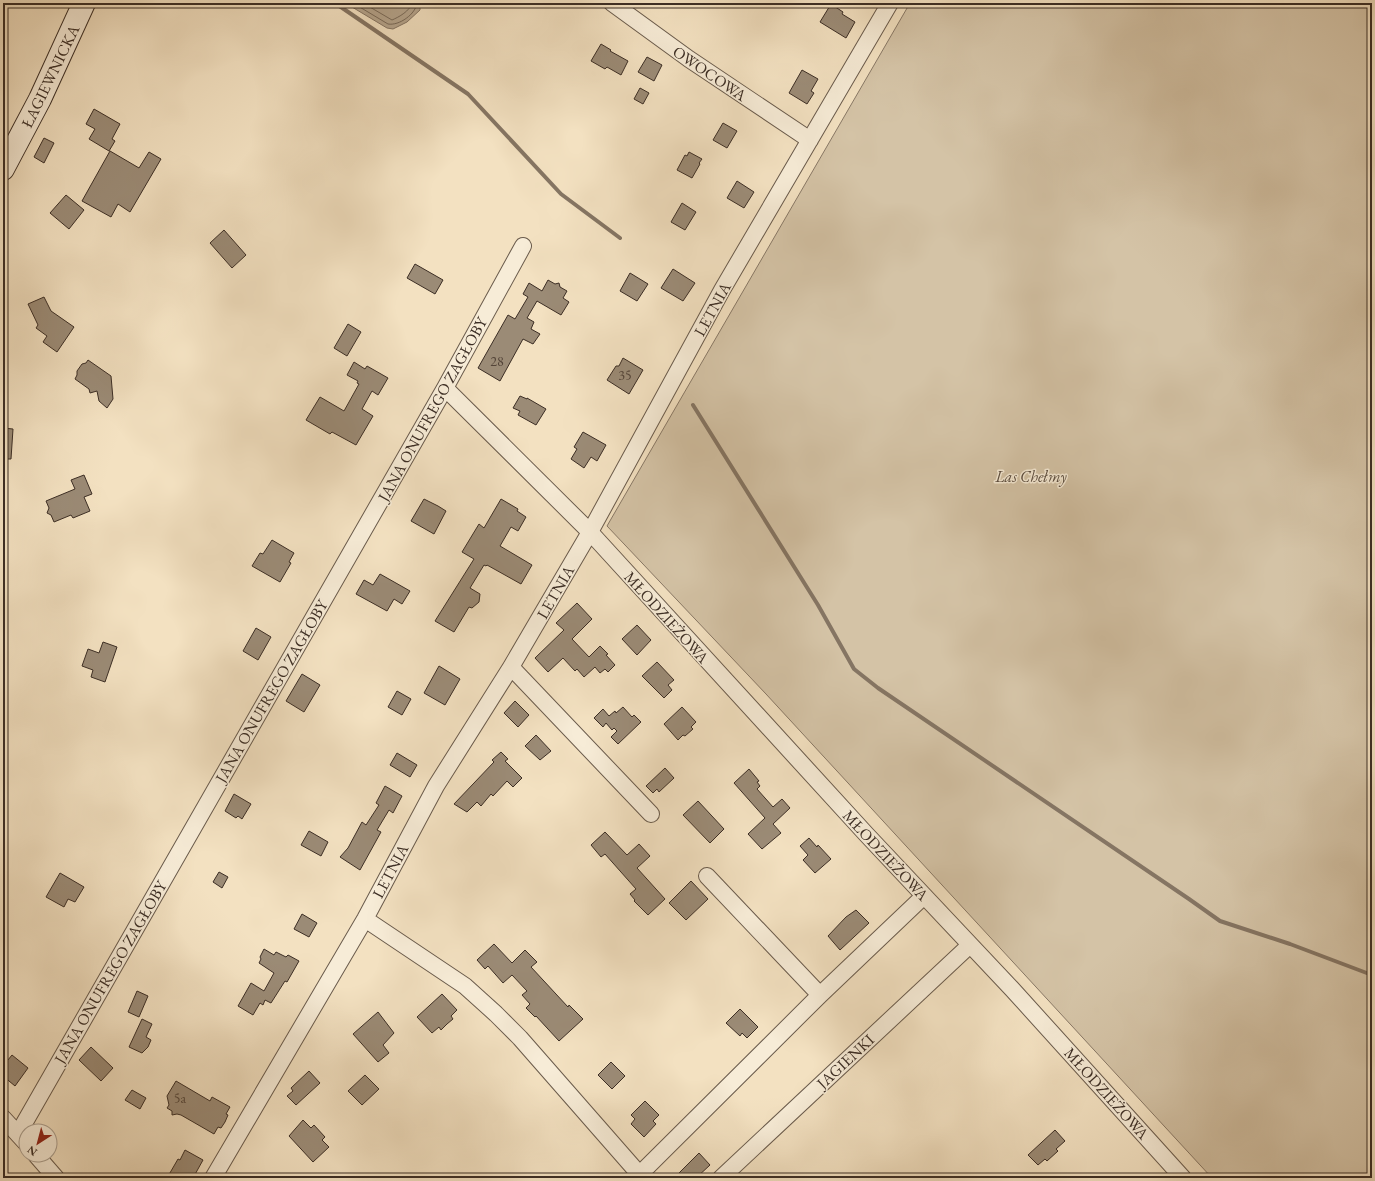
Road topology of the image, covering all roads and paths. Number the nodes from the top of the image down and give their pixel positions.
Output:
1 (84, 3) edge
2 (612, 3) edge
3 (890, 3) edge
4 (810, 140) junction
5 (3, 169) edge
6 (523, 246) dead end
7 (445, 388) junction
8 (590, 532) junction
9 (511, 667) junction
10 (651, 814) dead end
11 (707, 876) dead end
12 (924, 896) junction
13 (365, 919) junction
14 (970, 945) junction
15 (820, 995) junction
16 (3, 1118) edge
17 (30, 1123) edge
18 (18, 1134) edge
19 (43, 1163) edge
20 (638, 1176) edge
21 (56, 1178) edge
22 (213, 1178) edge
23 (721, 1178) edge
24 (1183, 1178) edge

1 - 5 street, ŁAGIEWNICKA
2 - 4 street, OWOCOWA
3 - 4 street, LETNIA
4 - 8 street, LETNIA
6 - 7 street, JANA ONUFREGO ZAGŁOBY
7 - 8 street, MŁODZIEŻOWA
7 - 17 street, JANA ONUFREGO ZAGŁOBY
8 - 9 street, LETNIA
8 - 12 street, MŁODZIEŻOWA
9 - 10 street
9 - 13 street, LETNIA
11 - 15 street
12 - 14 street, MŁODZIEŻOWA
12 - 15 street
13 - 20 street
13 - 22 street, LETNIA
14 - 23 street, JAGIENKI
14 - 24 street, MŁODZIEŻOWA
15 - 20 street
16 - 18 street
19 - 21 street

